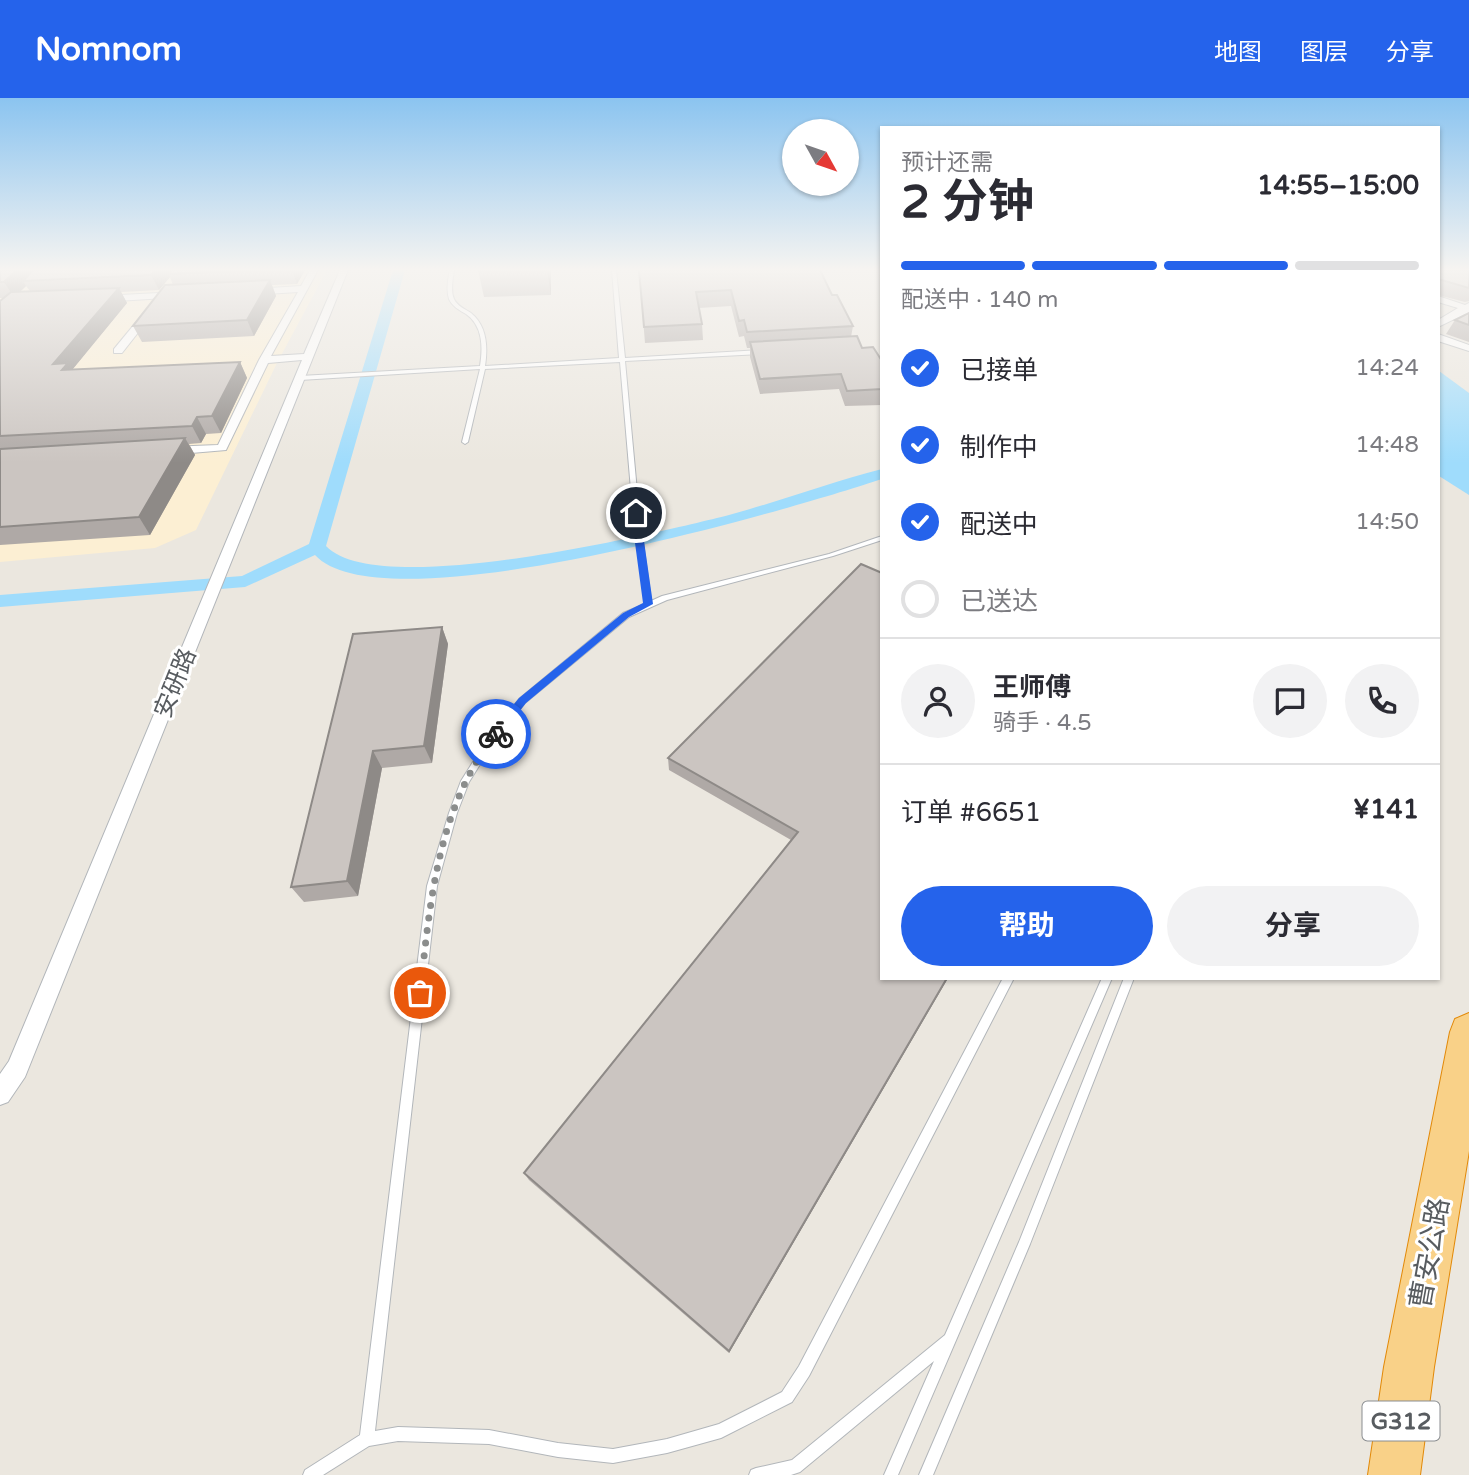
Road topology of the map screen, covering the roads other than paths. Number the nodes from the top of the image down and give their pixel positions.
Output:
1 (132, 334) edge
2 (279, 334) edge
3 (317, 334) edge
4 (483, 334) edge
5 (620, 334) edge
6 (1440, 338) edge
7 (1469, 348) edge
8 (118, 351) dead end
9 (770, 351) edge
10 (308, 357) junction
11 (264, 360) junction
12 (622, 360) junction
13 (481, 368) junction
14 (300, 378) junction
15 (465, 442) dead end
16 (153, 451) edge
17 (880, 539) edge
18 (648, 604) junction
19 (1008, 980) edge
20 (1106, 980) edge
21 (1128, 980) edge
22 (1469, 1032) edge
23 (0, 1094) edge
24 (951, 1337) junction
25 (367, 1439) junction
26 (310, 1475) edge
27 (756, 1475) edge
28 (891, 1475) edge
29 (926, 1475) edge
30 (1394, 1475) edge

1 - 8 street
2 - 11 street
3 - 10 street, 安研路
4 - 13 lane
5 - 12 lane
6 - 7 street
9 - 12 lane
10 - 11 street
10 - 14 street, 安研路
11 - 16 street
12 - 13 lane
12 - 18 lane
13 - 14 lane
13 - 15 lane
14 - 23 street, 安研路
17 - 18 lane
18 - 25 lane
19 - 25 lane
20 - 24 lane
21 - 29 lane
22 - 30 highway, 曹安公路 / G312
24 - 27 lane
24 - 28 lane
25 - 26 lane

